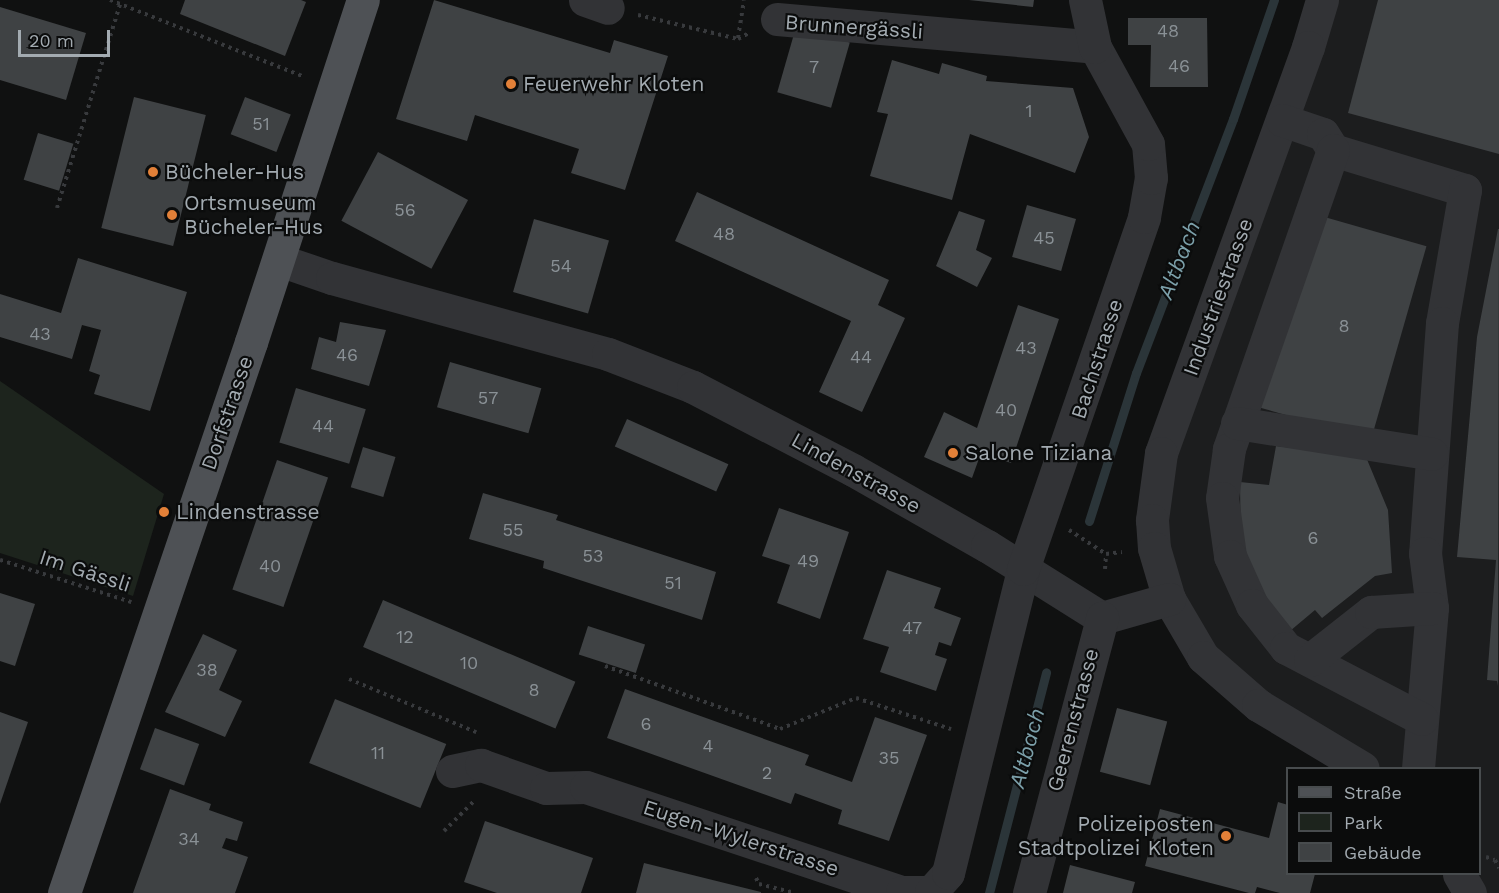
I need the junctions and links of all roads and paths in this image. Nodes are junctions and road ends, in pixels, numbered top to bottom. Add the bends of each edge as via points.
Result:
1 (110, 0) edge
2 (363, 0) edge
3 (744, 0) edge
4 (1085, 0) edge
5 (1322, 0) edge
6 (120, 4) junction
7 (596, 4) edge
8 (777, 19) joint
9 (738, 39) junction
10 (1095, 46) junction
11 (310, 80) dead end
12 (1282, 120) junction
13 (1333, 150) junction
14 (57, 208) dead end
15 (279, 260) junction
16 (1237, 423) junction
17 (1432, 454) junction
18 (1098, 546) dead end
19 (1128, 551) dead end
20 (1106, 554) junction
21 (0, 560) edge
22 (1023, 569) junction
23 (1105, 569) dead end
24 (1169, 599) junction
25 (1432, 608) junction
26 (160, 612) junction
27 (1101, 618) junction
28 (1310, 660) junction
29 (605, 666) dead end
30 (350, 679) dead end
31 (1422, 719) junction
32 (961, 732) dead end
33 (487, 737) dead end
34 (1361, 767) edge
35 (1418, 767) edge
36 (452, 771) dead end
37 (746, 875) dead end
38 (1460, 875) edge
39 (931, 892) edge
40 (64, 893) edge
41 (794, 893) edge
42 (1029, 893) edge
43 (1470, 893) edge

1 - 6 path
2 - 15 main road, Dorfstrasse
3 - 9 path
4 - 10 street, Bachstrasse
5 - 12 street, Industriestrasse
6 - 11 path
6 - 14 path
7 - 9 path
8 - 9 path, Brunnergässli
8 - 10 street, Brunnergässli
10 - 22 street, Bachstrasse via 1148,144 1151,177 1144,217
12 - 13 street via 1323,134
12 - 24 street, Industriestrasse via 1161,453 1153,498 1153,538
13 - 16 street
13 - 17 street via 1465,190 1442,323
15 - 22 street, Lindenstrasse via 608,354 693,387 863,476
15 - 26 main road, Dorfstrasse
16 - 17 street
16 - 28 street via 1222,498 1230,556 1252,605 1286,648
17 - 25 street via 1425,553
18 - 20 path
19 - 20 path
20 - 23 path
21 - 26 path, Im Gässli
22 - 27 street, Lindenstrasse
22 - 39 street, Bachstrasse via 948,873
24 - 27 street
24 - 34 street via 1203,657 1236,689
25 - 28 street via 1371,612
25 - 31 street
26 - 40 main road, Dorfstrasse
27 - 42 street, Geerenstrasse
28 - 31 street
29 - 32 path via 780,729 856,698
30 - 33 path
31 - 35 street
36 - 39 street, Eugen-Wylerstrasse via 481,765 546,788 586,787 903,892
37 - 41 path via 758,878 759,884
38 - 43 street

